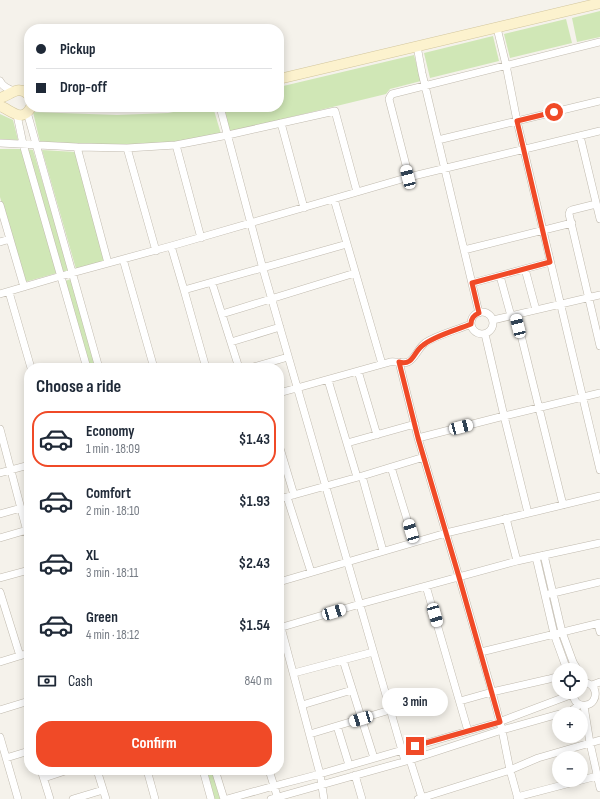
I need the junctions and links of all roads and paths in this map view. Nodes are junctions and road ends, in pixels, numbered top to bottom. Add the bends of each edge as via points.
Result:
1 (600, 3) edge
2 (497, 28) junction
3 (600, 42) edge
4 (417, 46) junction
5 (506, 65) junction
6 (284, 78) edge
7 (0, 81) edge
8 (424, 85) junction
9 (24, 91) edge
10 (8, 94) edge
11 (600, 101) edge
12 (9, 111) edge
13 (25, 112) edge
14 (31, 112) edge
15 (221, 112) edge
16 (517, 121) junction
17 (281, 123) junction
18 (600, 132) edge
19 (228, 135) junction
20 (580, 136) junction
21 (438, 140) junction
22 (0, 143) edge
23 (23, 144) junction
24 (36, 144) junction
25 (176, 145) junction
26 (77, 147) junction
27 (127, 148) junction
28 (524, 150) junction
29 (445, 168) junction
30 (408, 177) junction
31 (357, 192) junction
32 (597, 193) edge
33 (334, 199) junction
34 (596, 204) junction
35 (0, 205) edge
36 (304, 208) junction
37 (600, 219) edge
38 (250, 223) junction
39 (572, 223) junction
40 (543, 230) junction
41 (201, 238) junction
42 (10, 239) junction
43 (0, 242) edge
44 (347, 244) junction
45 (171, 246) junction
46 (464, 250) junction
47 (156, 251) junction
48 (123, 259) junction
49 (550, 262) junction
50 (108, 263) junction
51 (263, 269) junction
52 (524, 269) junction
53 (72, 273) junction
54 (355, 273) junction
55 (60, 276) junction
56 (500, 276) junction
57 (212, 283) junction
58 (472, 283) junction
59 (24, 287) junction
60 (184, 290) junction
61 (9, 292) junction
62 (0, 294) edge
63 (600, 295) edge
64 (589, 298) junction
65 (272, 299) junction
66 (560, 304) junction
67 (536, 310) junction
68 (479, 313) junction
69 (222, 314) junction
70 (513, 316) junction
71 (493, 320) junction
72 (471, 324) junction
73 (280, 327) junction
74 (485, 334) junction
75 (599, 334) edge
76 (231, 342) junction
77 (600, 346) edge
78 (288, 357) junction
79 (399, 362) junction
80 (30, 363) edge
81 (86, 363) edge
82 (98, 363) edge
83 (153, 363) edge
84 (205, 363) edge
85 (237, 363) edge
86 (267, 363) edge
87 (382, 364) junction
88 (358, 371) junction
89 (328, 380) junction
90 (297, 388) junction
91 (284, 392) edge
92 (600, 393) edge
93 (583, 397) junction
94 (538, 408) junction
95 (504, 416) junction
96 (415, 424) junction
97 (1, 434) edge
98 (377, 435) junction
99 (418, 438) junction
100 (347, 443) junction
101 (424, 457) junction
102 (24, 466) edge
103 (391, 467) junction
104 (284, 468) edge
105 (11, 470) junction
106 (600, 470) edge
107 (0, 473) edge
108 (359, 476) junction
109 (326, 486) junction
110 (290, 496) junction
111 (600, 496) edge
112 (284, 498) edge
113 (563, 505) junction
114 (21, 508) junction
115 (528, 513) junction
116 (0, 514) edge
117 (506, 518) junction
118 (24, 519) edge
119 (24, 531) edge
120 (446, 533) junction
121 (0, 538) edge
122 (414, 542) junction
123 (600, 543) edge
124 (383, 551) junction
125 (544, 555) junction
126 (536, 557) junction
127 (347, 561) junction
128 (517, 561) junction
129 (24, 571) edge
130 (311, 572) junction
131 (459, 577) junction
132 (0, 578) edge
133 (284, 580) edge
134 (600, 582) edge
135 (426, 586) junction
136 (0, 592) edge
137 (553, 593) junction
138 (545, 595) junction
139 (360, 604) junction
140 (599, 623) edge
141 (284, 624) edge
142 (562, 632) junction
143 (600, 632) edge
144 (554, 634) junction
145 (284, 639) edge
146 (373, 652) junction
147 (481, 652) junction
148 (24, 655) edge
149 (20, 656) junction
150 (343, 660) junction
151 (0, 662) edge
152 (565, 663) edge
153 (574, 663) edge
154 (294, 673) junction
155 (552, 678) edge
156 (600, 682) edge
157 (588, 683) edge
158 (588, 684) edge
159 (352, 690) junction
160 (492, 692) junction
161 (558, 699) edge
162 (574, 699) edge
163 (460, 701) junction
164 (24, 703) edge
165 (302, 705) junction
166 (582, 705) junction
167 (578, 707) edge
168 (0, 710) edge
169 (390, 710) junction
170 (552, 716) edge
171 (361, 719) junction
172 (500, 722) junction
173 (337, 726) junction
174 (502, 730) junction
175 (468, 731) junction
176 (310, 734) junction
177 (0, 737) edge
178 (600, 740) edge
179 (590, 743) junction
180 (402, 750) junction
181 (24, 753) edge
182 (6, 758) junction
183 (374, 758) junction
184 (407, 761) junction
185 (349, 765) junction
186 (510, 770) junction
187 (320, 774) junction
188 (43, 775) edge
189 (53, 775) edge
190 (98, 775) edge
191 (148, 775) edge
192 (204, 775) edge
193 (217, 775) edge
194 (271, 775) edge
195 (355, 775) junction
196 (597, 776) junction
197 (44, 778) junction
198 (322, 785) junction
199 (274, 786) junction
200 (600, 788) edge
201 (103, 790) junction
202 (438, 796) edge
203 (275, 798) edge
204 (420, 798) edge
205 (518, 798) edge
206 (18, 799) edge
207 (50, 799) edge
208 (73, 799) edge
209 (106, 799) edge
210 (155, 799) edge
211 (211, 799) edge
212 (224, 799) edge
213 (227, 799) edge
214 (324, 799) edge
215 (362, 799) edge

1 - 2 main road
2 - 4 main road
2 - 5 street
3 - 5 street
4 - 6 main road
4 - 8 street
5 - 8 street
5 - 16 street
7 - 10 street via 7,88
8 - 21 street
8 - 30 street via 394,93 390,97
9 - 10 main road
10 - 12 main road via 6,105
11 - 16 street
12 - 13 main road via 22,115
12 - 23 street
14 - 24 street
15 - 19 street
16 - 21 street
16 - 28 street
17 - 19 street
17 - 31 street via 335,111
17 - 36 street
18 - 20 street
19 - 25 street
19 - 38 street
20 - 28 street
20 - 32 street
21 - 29 street
22 - 23 street
23 - 24 street
23 - 55 street
24 - 26 street
24 - 53 street
25 - 27 street
25 - 41 street
26 - 27 street
26 - 50 street
27 - 47 street
28 - 29 street
28 - 40 street
29 - 30 street
29 - 46 street
30 - 31 street
31 - 33 street
32 - 34 street
33 - 36 street
33 - 44 street
34 - 37 street
34 - 39 street via 570,211
35 - 42 street
36 - 38 street
38 - 41 street
38 - 51 street
39 - 40 street
39 - 64 street
40 - 46 street
40 - 49 street
41 - 45 street
42 - 43 street
42 - 59 street
44 - 51 street
44 - 54 street
45 - 47 street
45 - 60 street
46 - 58 street
47 - 48 street
48 - 50 street
48 - 83 street
49 - 52 street
49 - 66 street
50 - 53 street
51 - 57 street
51 - 65 street
52 - 56 street
52 - 67 street
53 - 55 street
53 - 82 street
54 - 65 street
54 - 87 street
55 - 59 street
55 - 81 street
56 - 58 street
56 - 70 street
57 - 60 street
57 - 69 street
58 - 68 street
59 - 61 street
60 - 84 street
61 - 62 street
61 - 80 street
63 - 64 street
64 - 66 street
64 - 75 street
65 - 69 street
65 - 73 street
66 - 67 street
66 - 93 street
67 - 70 street
68 - 71 street via 489,315
68 - 72 street via 473,317
69 - 76 street
70 - 71 street
70 - 94 street
71 - 74 street via 492,327
72 - 74 street via 475,332
72 - 79 street via 434,338 420,348 410,361
73 - 76 street
73 - 78 street
74 - 95 street
75 - 77 street
76 - 85 street
78 - 86 street
78 - 90 street
79 - 87 street
79 - 96 street
87 - 88 street
88 - 89 street
88 - 98 street
89 - 90 street
89 - 100 street
90 - 91 street
90 - 109 street
92 - 93 street
93 - 94 street
93 - 106 street
94 - 95 street
94 - 113 street
95 - 99 street
95 - 115 street
96 - 98 street
96 - 99 street
97 - 105 street
98 - 100 street
99 - 101 street
100 - 108 street
101 - 103 street
101 - 120 street
102 - 105 street
103 - 108 street
103 - 122 street
104 - 110 street
105 - 107 street
105 - 114 street
108 - 109 street
108 - 124 street
109 - 110 street
109 - 127 street
110 - 112 street
110 - 130 street
111 - 113 street
113 - 115 street
114 - 116 street
114 - 118 street
115 - 117 street
117 - 120 street
117 - 128 street
119 - 121 street
120 - 122 street
120 - 131 street
122 - 124 street
123 - 125 street
124 - 127 street
125 - 126 street
125 - 137 street
126 - 128 street
126 - 138 street
127 - 130 street
127 - 139 street
128 - 131 street
129 - 132 street
130 - 133 street
131 - 135 street
131 - 147 street
134 - 137 street
135 - 139 street
135 - 163 street
136 - 149 street
137 - 138 street
137 - 142 street
138 - 144 street
139 - 141 street
139 - 146 street
140 - 142 street
140 - 143 street
142 - 144 street
142 - 153 street
144 - 147 street
144 - 152 street
145 - 154 street
146 - 150 street
146 - 169 street
147 - 160 street
148 - 149 street
149 - 151 street
150 - 154 street
150 - 159 street
154 - 165 street
155 - 160 street
156 - 157 street
158 - 166 street via 595,689 596,695 590,704
159 - 165 street
159 - 171 street
160 - 163 street
160 - 172 street
161 - 172 street
162 - 166 street
163 - 175 street
164 - 168 street
165 - 176 street
166 - 167 street
166 - 179 street
169 - 171 street
169 - 180 street
170 - 174 street
171 - 173 street
171 - 183 street
172 - 174 street
172 - 175 street
173 - 176 street
173 - 185 street
174 - 184 street
174 - 186 street
175 - 180 street
176 - 187 street
177 - 182 street
178 - 179 street
179 - 186 street via 538,758
179 - 196 street
180 - 183 street
180 - 184 street
181 - 182 street
182 - 206 street
183 - 185 street
184 - 195 street
184 - 204 street
185 - 187 street
186 - 202 street
186 - 205 street
187 - 198 street
187 - 199 street
188 - 197 street
189 - 197 street
190 - 201 street
191 - 210 street
192 - 211 street
193 - 212 street
194 - 199 street
195 - 198 street
195 - 215 street
196 - 200 street
196 - 205 street
197 - 207 street
198 - 203 street
198 - 214 street
199 - 203 street
199 - 213 street
201 - 208 street
201 - 209 street
202 - 204 street

